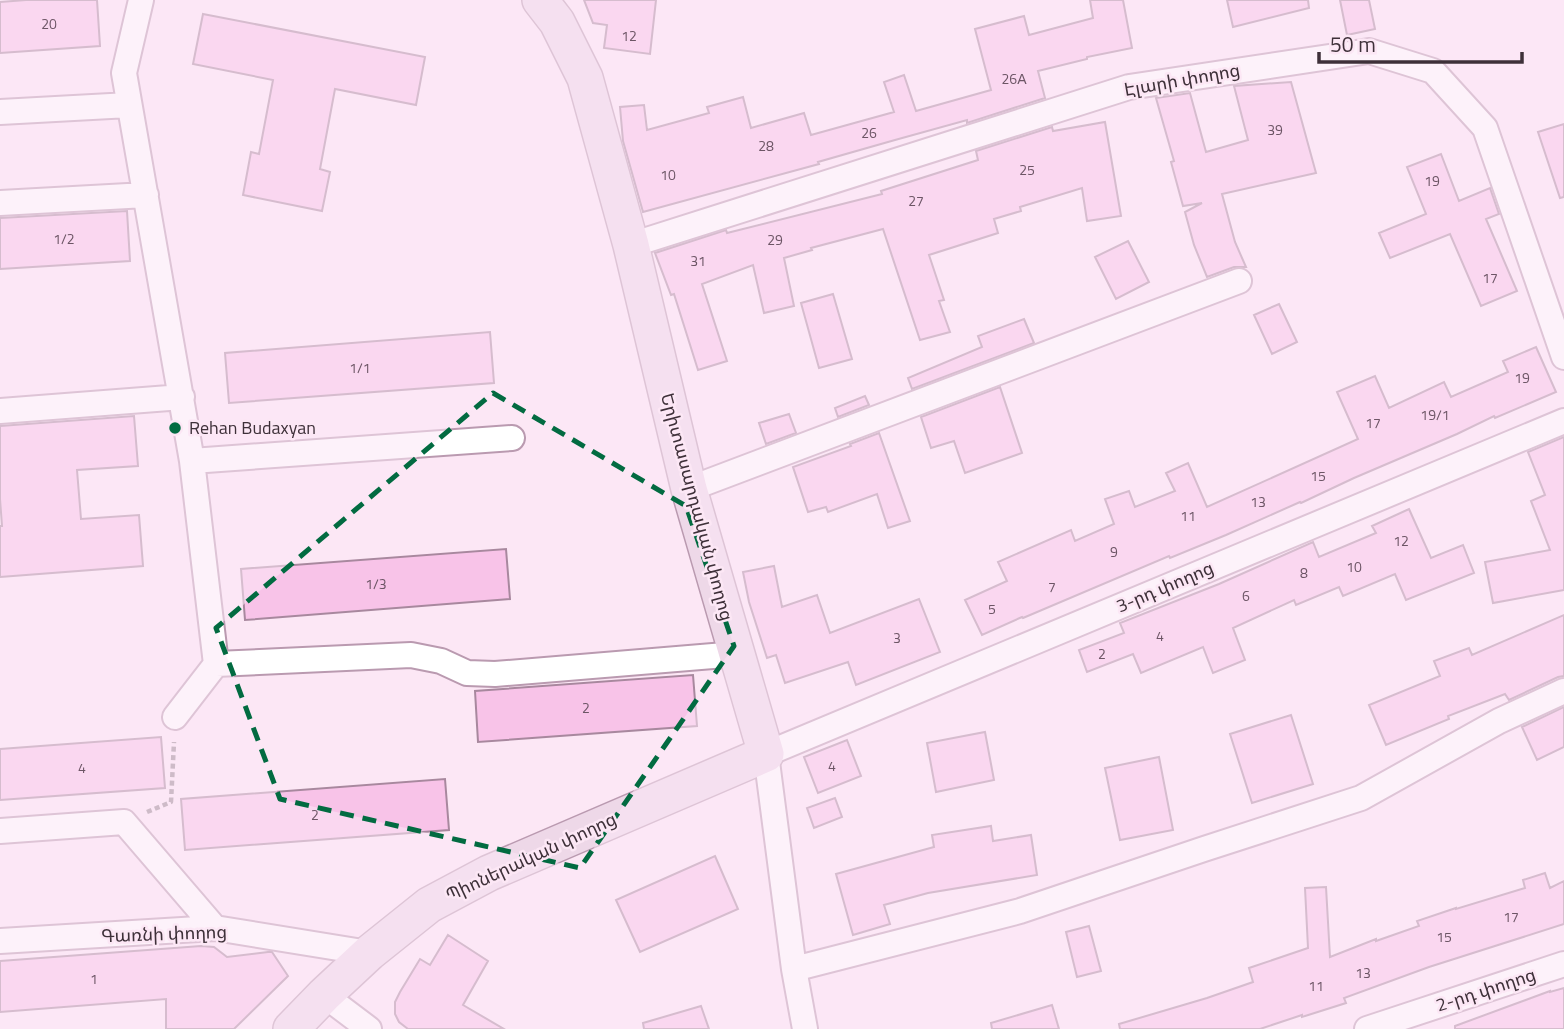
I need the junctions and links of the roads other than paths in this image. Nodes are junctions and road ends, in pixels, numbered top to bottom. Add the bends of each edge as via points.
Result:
1 (141, 0) edge
2 (540, 0) edge
3 (129, 105) junction
4 (0, 112) edge
5 (146, 195) junction
6 (0, 203) edge
7 (631, 245) junction
8 (1239, 281) dead end
9 (1564, 357) edge
10 (182, 397) junction
11 (0, 411) edge
12 (1564, 421) edge
13 (512, 438) dead end
14 (192, 461) junction
15 (689, 489) junction
16 (737, 654) junction
17 (216, 664) junction
18 (1564, 691) edge
19 (175, 717) road end
20 (766, 754) junction
21 (0, 831) edge
22 (215, 928) junction
23 (0, 941) edge
24 (369, 953) junction
25 (1564, 964) edge
26 (794, 969) junction
27 (324, 995) junction
28 (291, 1029) edge
29 (369, 1029) edge
30 (805, 1029) edge
31 (1367, 1029) edge

1 - 3 street via 124,73
2 - 7 street, Երիտասարդական փողոց via 557,22 585,78
3 - 4 street
3 - 5 street
5 - 6 street
5 - 10 street
7 - 9 street, Էլարի փողոց via 1129,87 1369,51 1433,71 1485,128
7 - 15 street, Երիտասարդական փողոց
8 - 15 street
10 - 11 street
10 - 14 street
12 - 20 street, 3-րդ փողոց
13 - 14 street
14 - 17 street
15 - 16 street, Երիտասարդական փողոց
16 - 17 street via 495,674 467,673 411,655
16 - 20 street, Երիտասարդական փողոց
17 - 19 street
18 - 26 street via 1499,721 1362,798 1020,911
20 - 24 street, Պիոներական փողոց via 489,873 429,905
20 - 26 street, Երիտասարդական փողոց
21 - 22 street via 124,822
22 - 23 street, Գառնի փողոց
22 - 24 street, Գառնի փողոց
24 - 27 street, Պիոներական փողոց
25 - 31 street, 2-րդ փողոց
26 - 30 street, Երիտասարդական փողոց
27 - 28 street, Պիոներական փողոց
27 - 29 street

